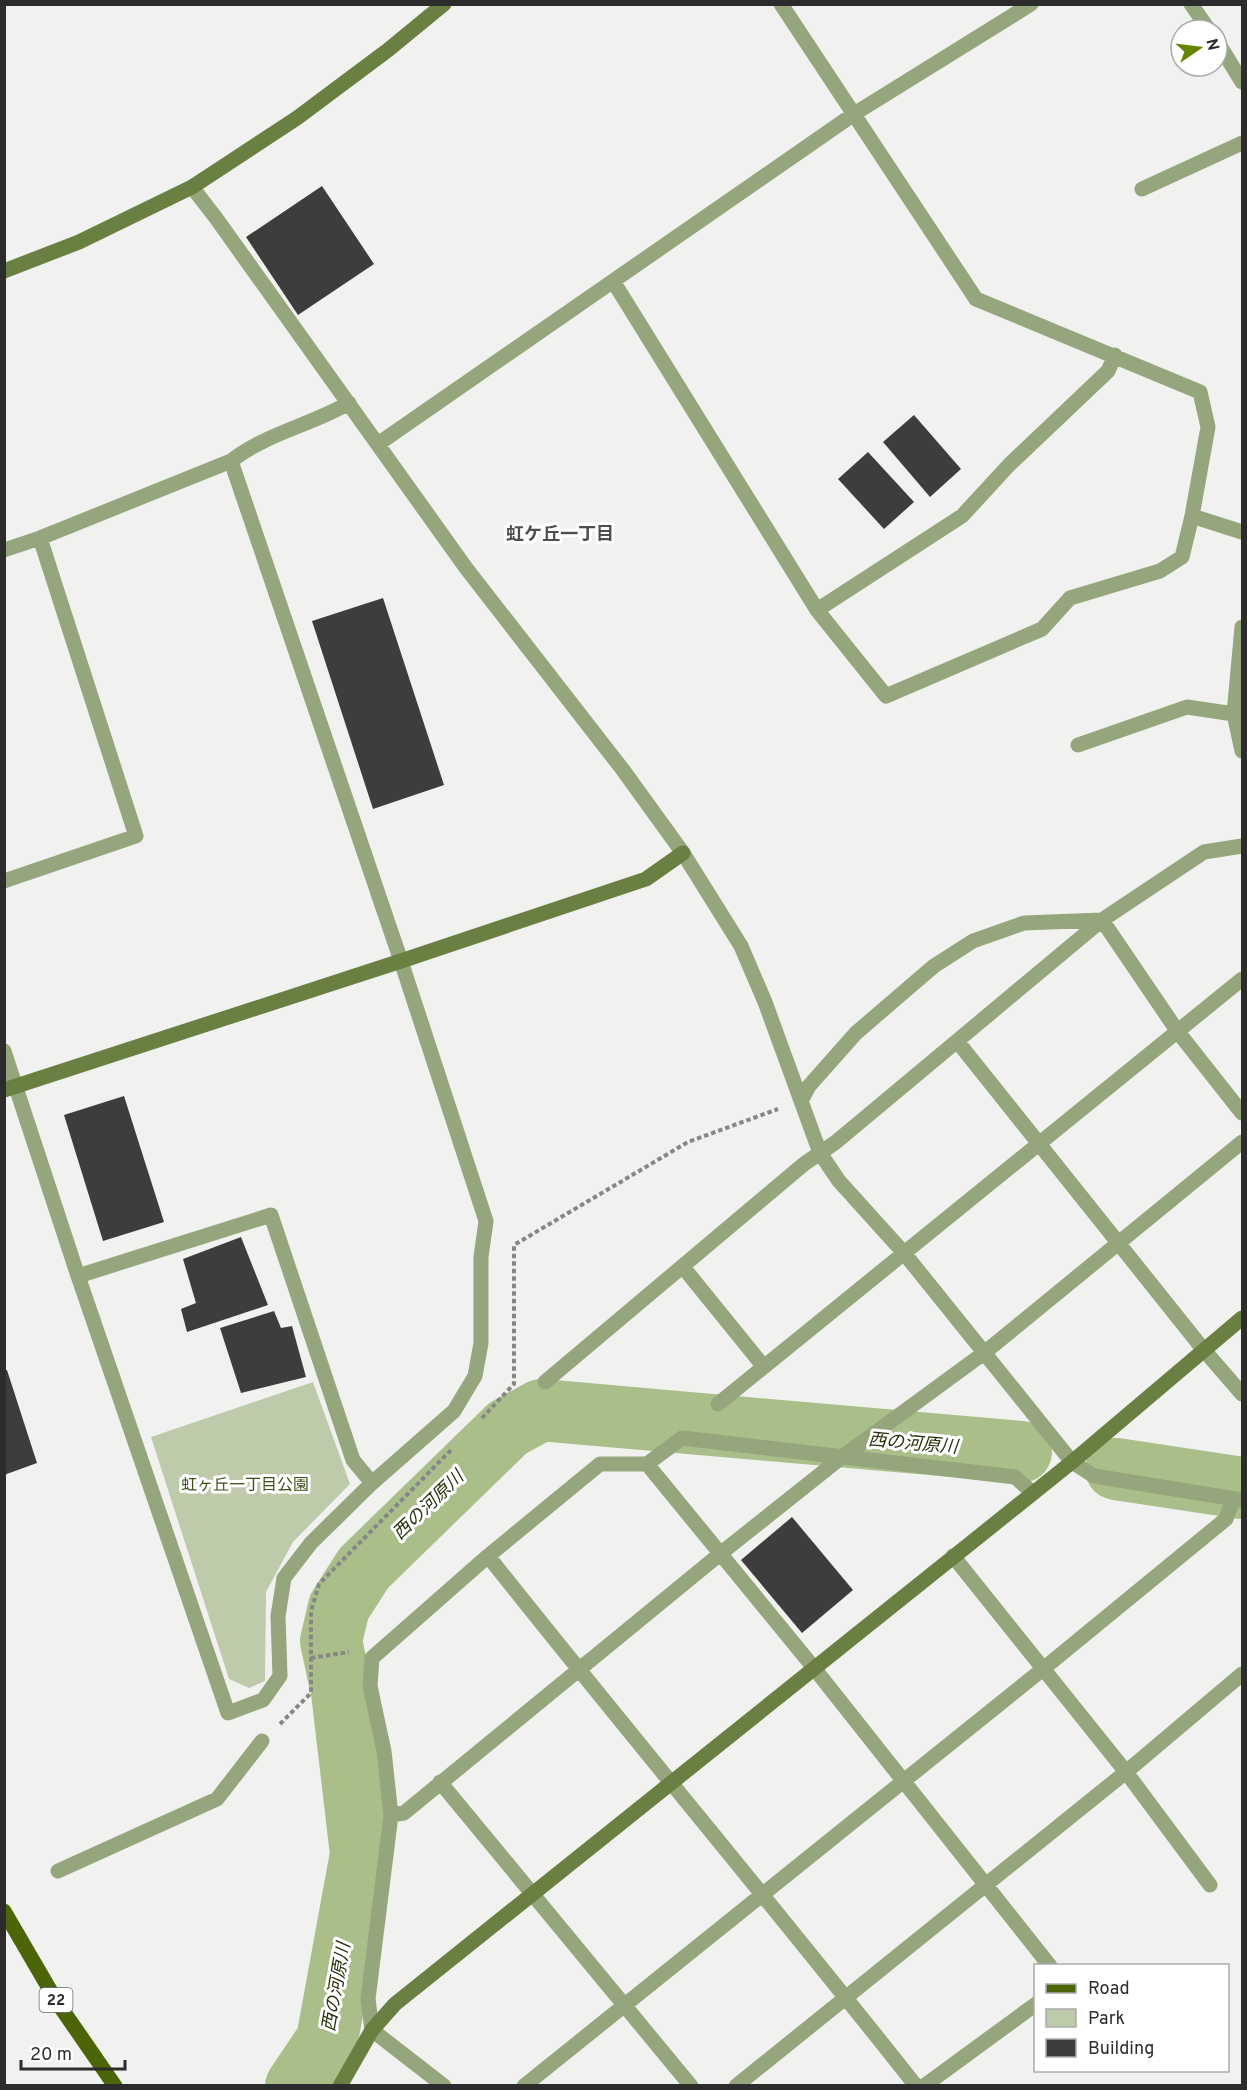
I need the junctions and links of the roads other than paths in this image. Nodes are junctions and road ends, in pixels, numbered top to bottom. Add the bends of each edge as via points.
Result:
1 (444, 4) edge
2 (781, 4) edge
3 (1030, 4) edge
4 (1191, 4) edge
5 (1201, 18) edge
6 (1229, 61) edge
7 (1242, 82) edge
8 (854, 114) junction
9 (1242, 143) edge
10 (192, 187) junction
11 (1142, 189) dead end
12 (4, 271) edge
13 (613, 281) junction
14 (1115, 355) junction
15 (349, 403) junction
16 (378, 444) junction
17 (231, 461) junction
18 (1192, 516) junction
19 (1242, 532) edge
20 (40, 538) junction
21 (4, 550) edge
22 (817, 610) junction
23 (1242, 627) edge
24 (1234, 714) junction
25 (1078, 745) dead end
26 (1242, 751) edge
27 (1242, 846) edge
28 (683, 853) junction
29 (4, 881) edge
30 (1102, 920) junction
31 (401, 961) junction
32 (1242, 979) edge
33 (1178, 1032) junction
34 (957, 1041) junction
35 (4, 1052) edge
36 (10, 1088) edge
37 (801, 1101) junction
38 (1242, 1113) edge
39 (1242, 1142) edge
40 (1039, 1143) junction
41 (820, 1153) junction
42 (1118, 1242) junction
43 (904, 1253) junction
44 (683, 1267) junction
45 (78, 1276) junction
46 (1242, 1318) edge
47 (1203, 1349) junction
48 (984, 1353) junction
49 (764, 1367) junction
50 (545, 1383) dead end
51 (1242, 1394) edge
52 (718, 1404) dead end
53 (842, 1457) junction
54 (1072, 1462) junction
55 (647, 1464) junction
56 (372, 1483) junction
57 (1033, 1493) junction
58 (1238, 1499) edge
59 (720, 1554) junction
60 (488, 1556) junction
61 (953, 1556) junction
62 (813, 1668) junction
63 (1043, 1669) junction
64 (578, 1670) junction
65 (1242, 1674) edge
66 (262, 1741) road end
67 (1126, 1772) junction
68 (440, 1782) junction
69 (903, 1782) junction
70 (671, 1783) junction
71 (391, 1815) junction
72 (58, 1871) dead end
73 (986, 1883) junction
74 (1210, 1885) dead end
75 (531, 1894) junction
76 (762, 1895) junction
77 (4, 1911) edge
78 (1049, 1964) edge
79 (846, 1997) junction
80 (1034, 2005) edge
81 (624, 2006) junction
82 (372, 2030) junction
83 (115, 2085) edge
84 (339, 2085) edge
85 (444, 2085) edge
86 (524, 2085) edge
87 (691, 2085) edge
88 (736, 2085) edge
89 (916, 2085) edge
90 (924, 2085) edge

1 - 10 street via 297,118
2 - 8 street
3 - 8 street
4 - 5 street
6 - 7 street
8 - 13 street
8 - 14 street via 976,299
9 - 11 street
10 - 12 street via 79,242
10 - 15 street
13 - 16 street
13 - 22 street
14 - 18 street via 1200,392 1208,427
14 - 22 street via 1108,371 1009,465 962,516
15 - 16 street
15 - 17 street via 246,449
16 - 28 street via 466,568
17 - 20 street
17 - 31 street
18 - 19 street
18 - 22 street via 1182,557 1160,571 1070,598 1042,629 886,696
20 - 21 street
20 - 29 street via 136,837
23 - 24 street
24 - 25 street via 1187,707
24 - 26 street
27 - 30 street via 1204,852
28 - 31 street via 646,879
28 - 37 street via 741,946
30 - 33 street
30 - 34 street
30 - 37 street via 1024,923 973,940 934,966 856,1034 809,1086
31 - 36 street
31 - 56 street via 486,1221 481,1257 481,1342 475,1376 454,1411
32 - 33 street
33 - 38 street
33 - 40 street
34 - 40 street
34 - 41 street
35 - 36 street
36 - 45 street
37 - 41 street
39 - 42 street
40 - 42 street
40 - 43 street
41 - 43 street
41 - 44 street
42 - 47 street
42 - 48 street
43 - 48 street
43 - 49 street
44 - 49 street
44 - 50 street
45 - 56 street via 271,1215 353,1460
45 - 56 street via 228,1713 263,1700 280,1676 278,1616 284,1578 311,1543
46 - 47 street
47 - 51 street
47 - 54 street
48 - 53 street
48 - 54 street
49 - 52 street
53 - 55 street via 682,1438
53 - 57 street via 1015,1477
53 - 59 street
54 - 57 street
54 - 58 street via 1094,1476
55 - 59 street
55 - 60 street via 600,1464
57 - 61 street
58 - 63 street via 1226,1519
59 - 62 street
59 - 64 street
60 - 64 street
60 - 71 street via 372,1658 370,1686 384,1751
61 - 62 street
61 - 63 street
62 - 69 street
62 - 70 street
63 - 67 street
63 - 69 street
64 - 68 street
64 - 70 street
65 - 67 street
66 - 72 street via 217,1799
67 - 73 street
67 - 74 street
68 - 71 street via 404,1813
68 - 75 street
69 - 73 street
69 - 76 street
70 - 75 street
70 - 76 street
71 - 82 street via 368,1999
73 - 78 street
73 - 79 street
75 - 81 street
75 - 82 street via 395,2004
76 - 79 street
76 - 81 street
77 - 83 main road, 22 via 57,2002
79 - 88 street
79 - 89 street
80 - 90 street
81 - 86 street
81 - 87 street
82 - 84 street
82 - 85 street

